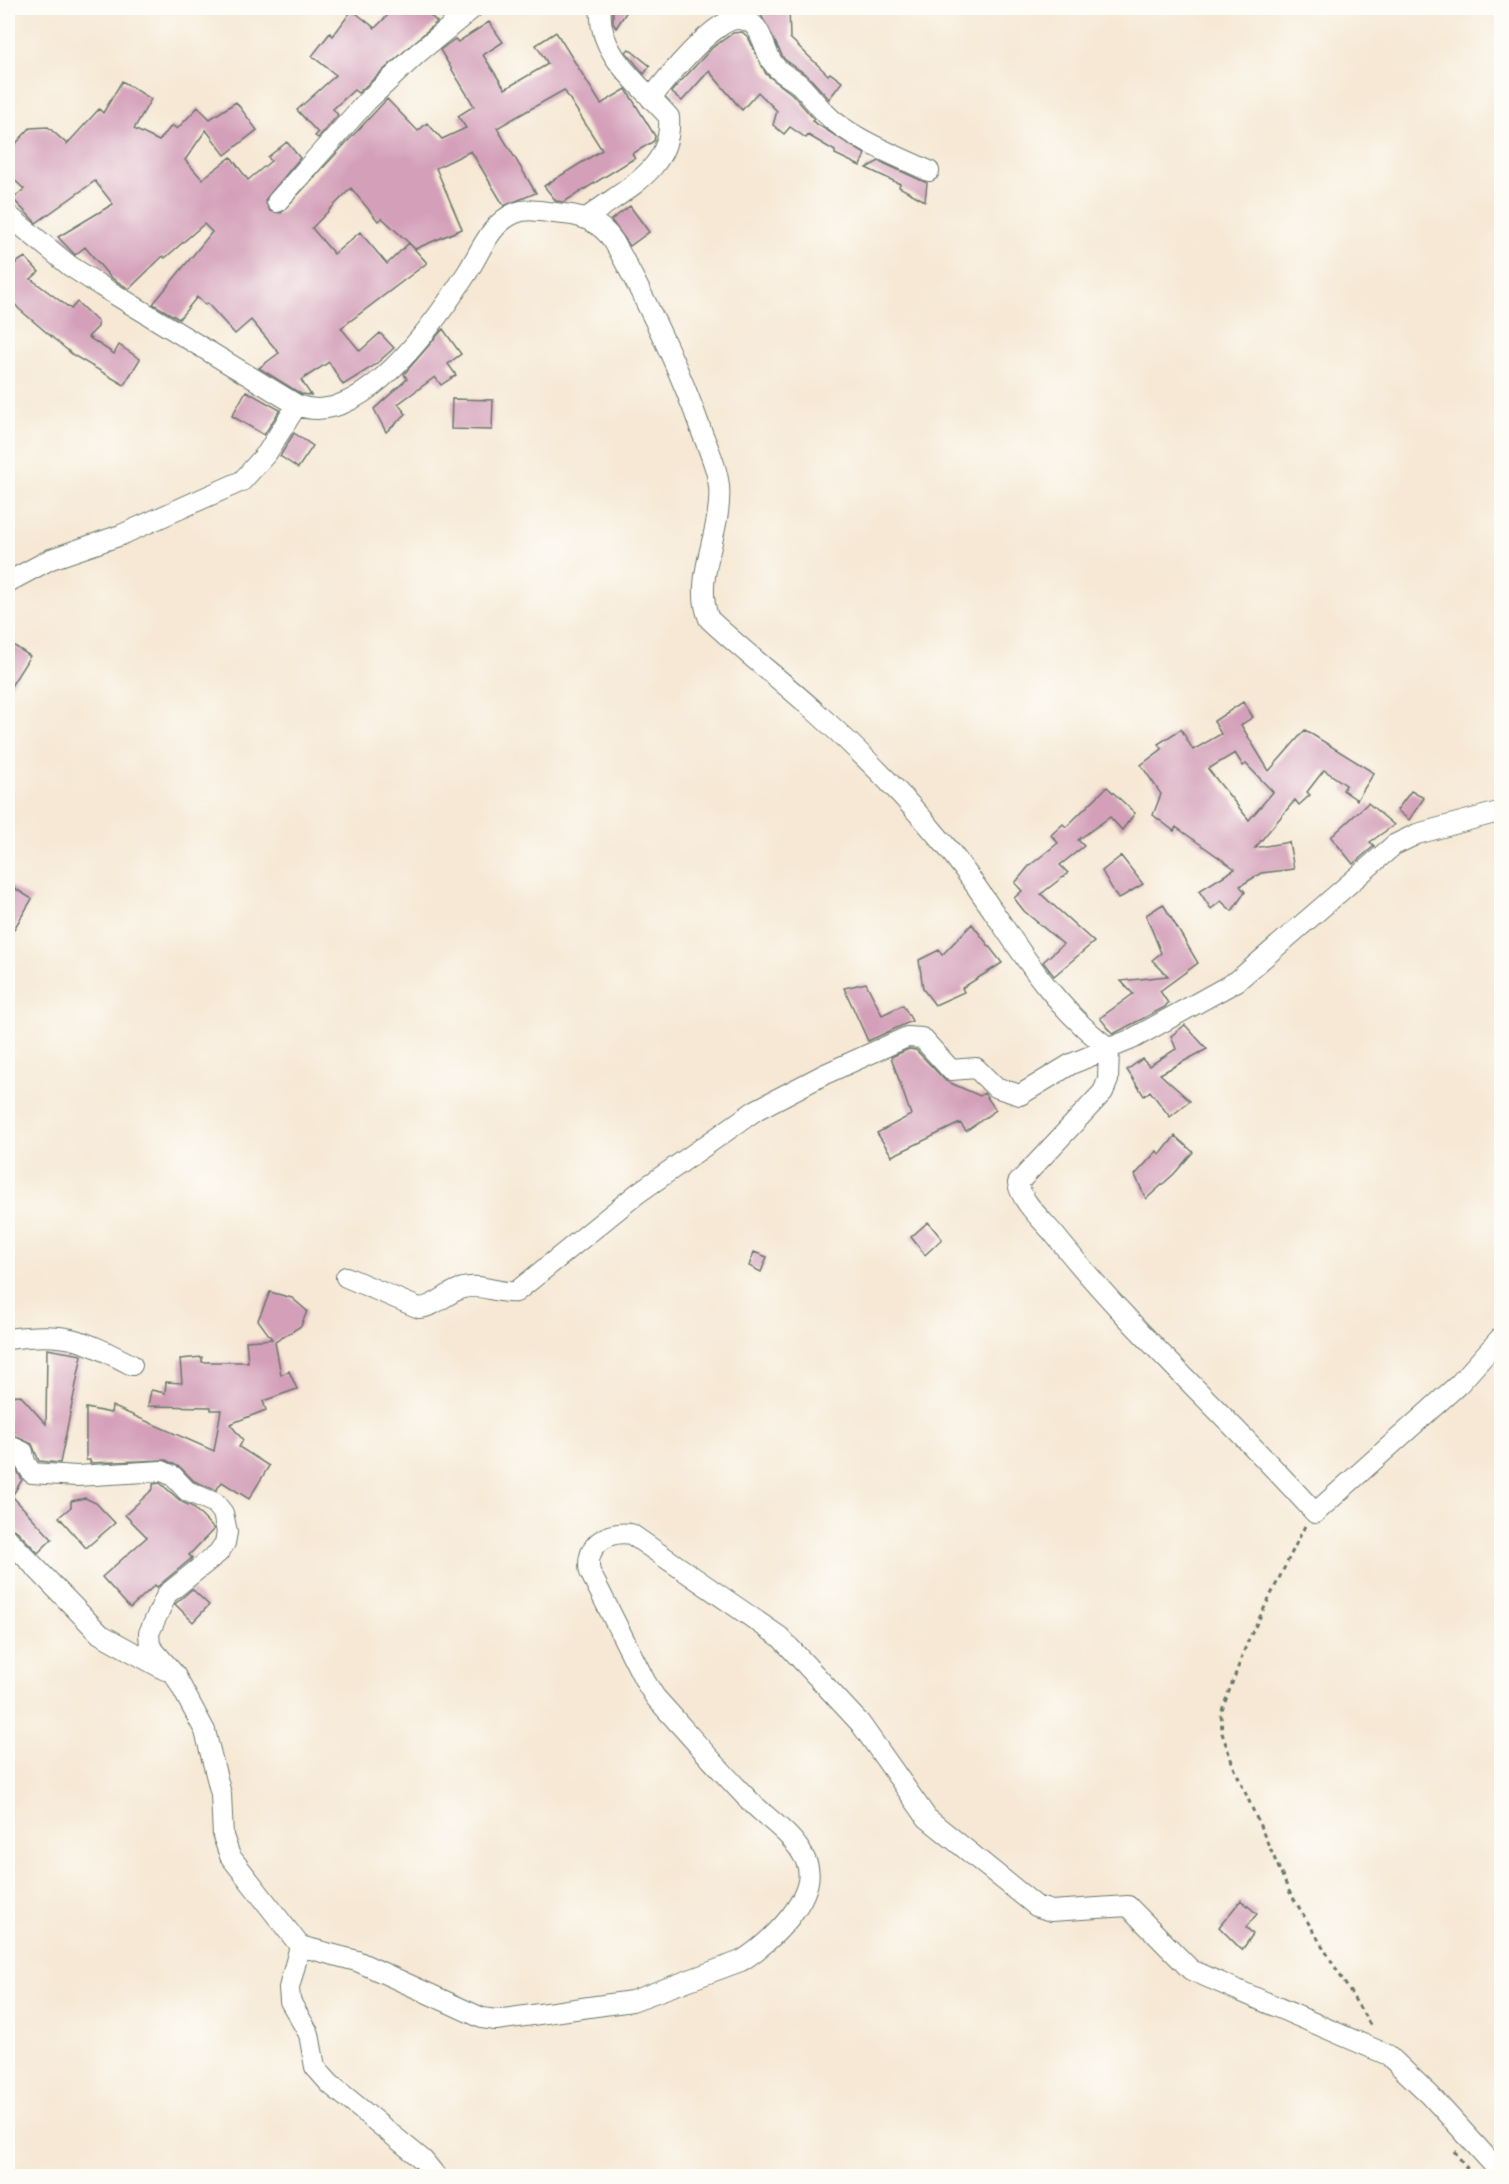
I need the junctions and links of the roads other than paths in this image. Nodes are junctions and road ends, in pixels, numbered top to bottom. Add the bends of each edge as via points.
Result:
1 (473, 8) edge
2 (601, 8) edge
3 (749, 14) edge
4 (651, 99) junction
5 (929, 171) dead end
6 (277, 202) dead end
7 (8, 215) edge
8 (587, 218) junction
9 (297, 405) junction
10 (8, 582) edge
11 (1502, 811) edge
12 (1109, 1048) junction
13 (346, 1277) dead end
14 (1502, 1336) edge
15 (8, 1340) edge
16 (132, 1365) dead end
17 (8, 1445) edge
18 (8, 1539) edge
19 (175, 1675) junction
20 (300, 1946) junction
21 (1502, 2174) edge
22 (436, 2176) edge

1 - 6 street via 367,102
2 - 4 street via 599,21 623,72
3 - 4 street via 720,27 684,58
3 - 5 street via 761,33 767,56 777,69 799,84 834,121
4 - 8 street via 669,117 667,144 660,161 649,174
7 - 9 street via 70,266
8 - 9 street via 530,210 504,220 486,240 445,307 380,380 332,408 306,409
8 - 12 street via 606,231 616,244 651,311 686,384 711,459 720,508 704,583 703,604 709,620 864,758 946,846 1028,964 1084,1027
9 - 10 street via 267,453 242,481 121,535 51,559
11 - 12 street via 1394,844 1246,975
12 - 13 street via 1071,1064 1020,1095 995,1087 976,1068 951,1070 922,1038 907,1037 756,1110 638,1193 516,1292 503,1294 465,1287 419,1308
12 - 14 street via 1108,1080 1103,1092 1021,1177 1017,1183 1019,1190 1092,1281 1315,1513 1459,1384
15 - 16 street via 46,1334 76,1338
17 - 19 street via 22,1452 32,1473 76,1476 162,1471 187,1491 215,1503 223,1513 225,1543 167,1594 149,1633 150,1646
18 - 19 street via 100,1634
19 - 20 street via 205,1731 221,1794 223,1836 230,1856
20 - 21 street via 357,1961 482,2018 496,2020 632,2001 741,1961 793,1913 807,1889 805,1859 774,1820 748,1799 655,1697 590,1572 588,1563 593,1548 606,1535 623,1532 642,1539 780,1637 860,1723 927,1818 1036,1906 1051,1911 1131,1908 1191,1970 1388,2055
20 - 22 street via 289,1988 290,2001 309,2034 315,2067 330,2084 423,2160

